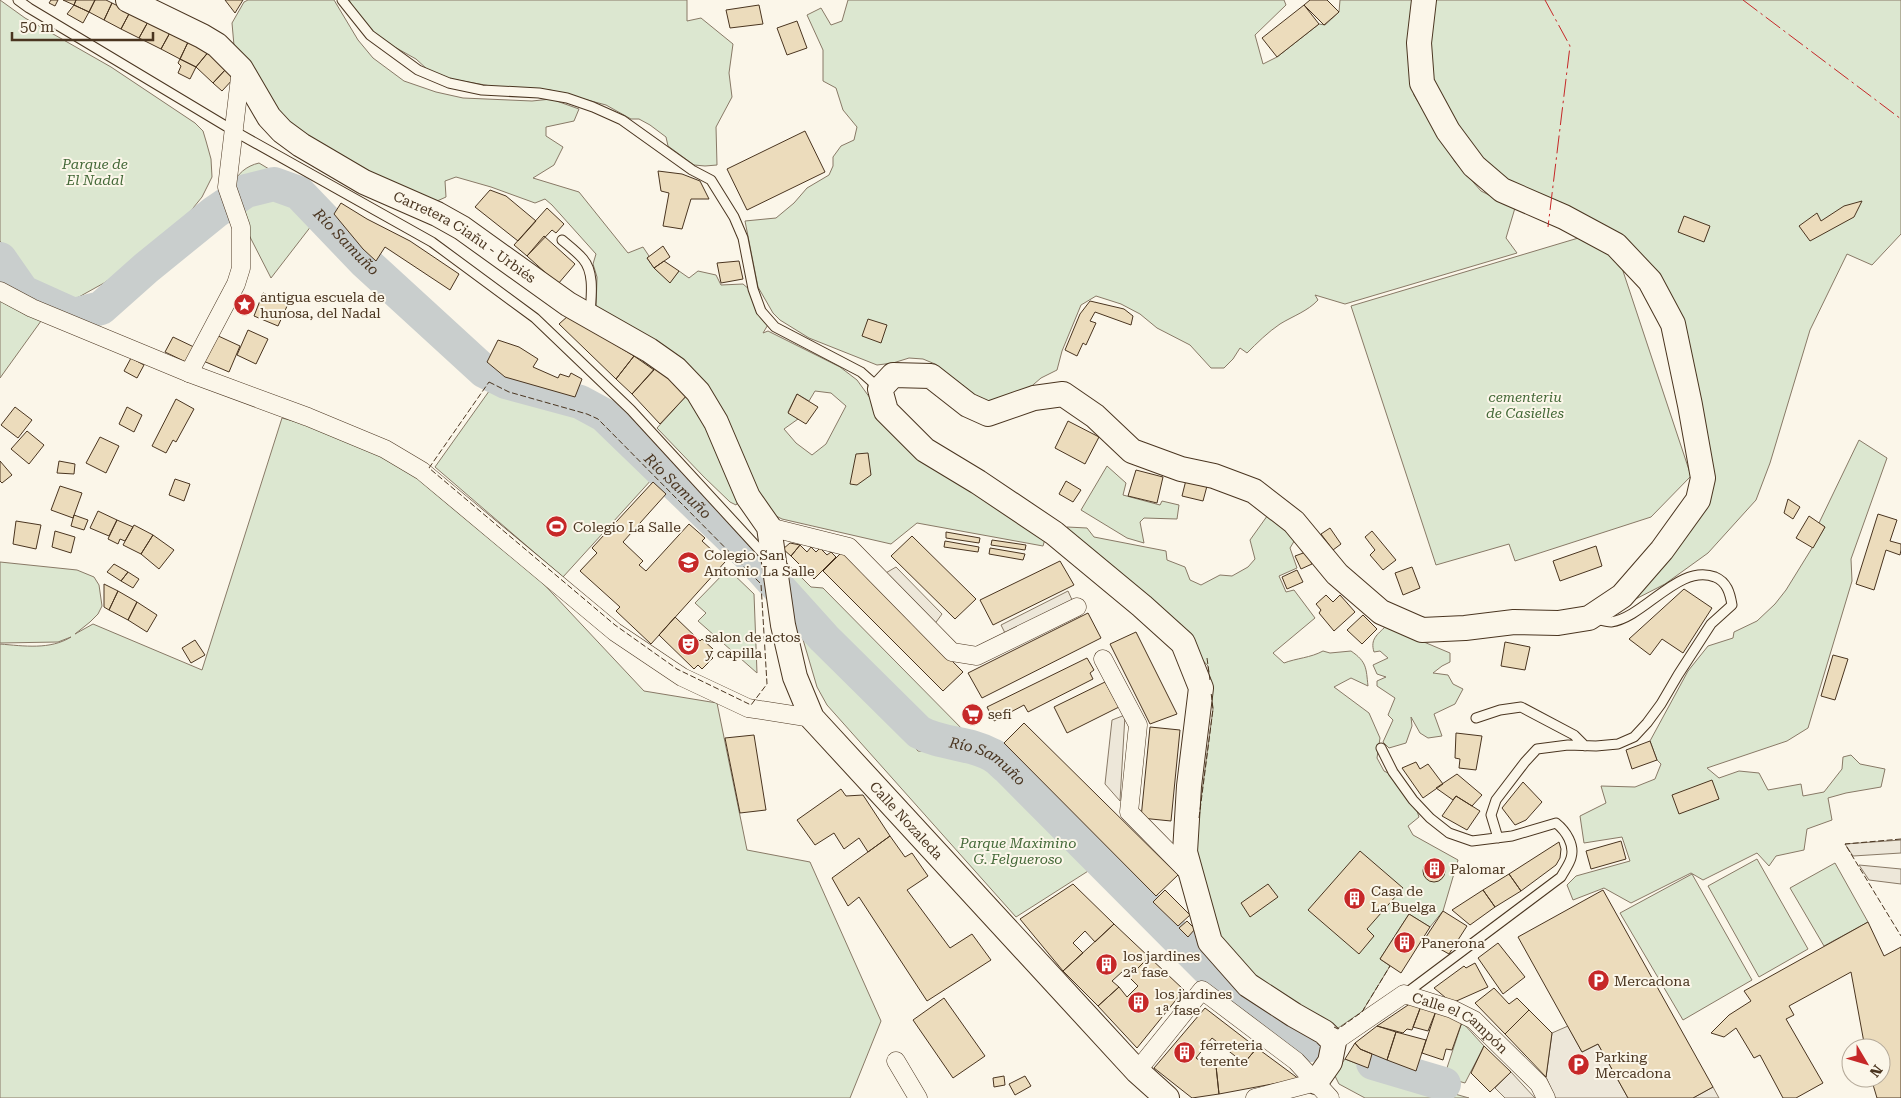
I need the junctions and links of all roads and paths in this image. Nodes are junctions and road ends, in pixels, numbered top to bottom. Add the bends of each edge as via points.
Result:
1 (18, 0) edge
2 (128, 0) edge
3 (342, 0) edge
4 (1424, 0) edge
5 (241, 69) junction
6 (234, 131) junction
7 (562, 240) dead end
8 (0, 291) edge
9 (590, 316) junction
10 (189, 373) junction
11 (880, 389) junction
12 (764, 521) junction
13 (774, 565) junction
14 (1077, 607) dead end
15 (1589, 618) junction
16 (1102, 659) dead end
17 (812, 718) junction
18 (1476, 718) dead end
19 (1585, 746) junction
20 (1381, 748) dead end
21 (1498, 838) junction
22 (1191, 875) junction
23 (1404, 994) junction
24 (1334, 1042) junction
25 (1137, 1071) junction
26 (1323, 1090) edge
27 (910, 1098) edge
28 (918, 1098) edge
29 (1167, 1098) edge
30 (1256, 1098) edge
31 (1546, 1098) edge

1 - 6 lane
2 - 5 street, Carretera Ciañu - Urbiés via 217,45
3 - 11 lane via 370,35 418,70 449,83 482,90 539,93 593,107 622,120 711,180 743,238 753,289 761,311 775,327 861,372
4 - 15 street via 1419,44 1422,83 1448,131 1474,166 1502,190 1564,217 1616,245 1650,281 1673,324 1703,478 1698,500 1662,550 1622,596
5 - 6 street
5 - 9 street, Carretera Ciañu - Urbiés via 269,117 282,131 364,182 462,228 568,304
6 - 10 street via 227,187 241,226 241,268 236,284
6 - 13 lane via 432,242 534,318 631,410
7 - 9 lane via 584,259 588,267 592,287
8 - 10 street via 32,308
9 - 12 street, Carretera Ciañu - Urbiés via 649,350 698,392 716,422 748,496
10 - 17 street via 385,449 422,471 615,632 682,677 748,708
11 - 15 street via 893,375 931,376 968,405 988,414 1034,398 1063,394 1095,416 1132,451 1254,491 1294,522 1337,574 1381,612 1422,630 1514,622 1558,623
11 - 22 street via 886,411 925,450 1054,533 1183,643 1201,688 1185,852
12 - 13 street, Calle Nozaleda
12 - 14 street via 849,547 952,652 977,656
13 - 17 street, Calle Nozaleda via 795,678
15 - 19 lane via 1610,622 1626,616 1690,576 1706,573 1720,579 1730,591 1732,605 1711,624 1661,704 1634,737 1618,744
16 - 22 street via 1138,725 1129,812
17 - 25 street, Calle Nozaleda
18 - 19 lane via 1521,707 1574,735
19 - 21 lane via 1537,749 1496,800 1491,814
20 - 21 lane via 1413,800 1449,833 1472,841
21 - 23 lane via 1556,823 1564,829 1571,844 1571,858 1561,876
22 - 24 street via 1210,942 1248,985 1324,1032
23 - 24 street, Calle el Campón
23 - 31 street, Calle el Campón via 1452,1009 1474,1020 1539,1084
24 - 26 street
25 - 26 street via 1202,990 1296,1061
25 - 29 street, Calle Nozaleda
26 - 30 street
27 - 28 street via 896,1061

